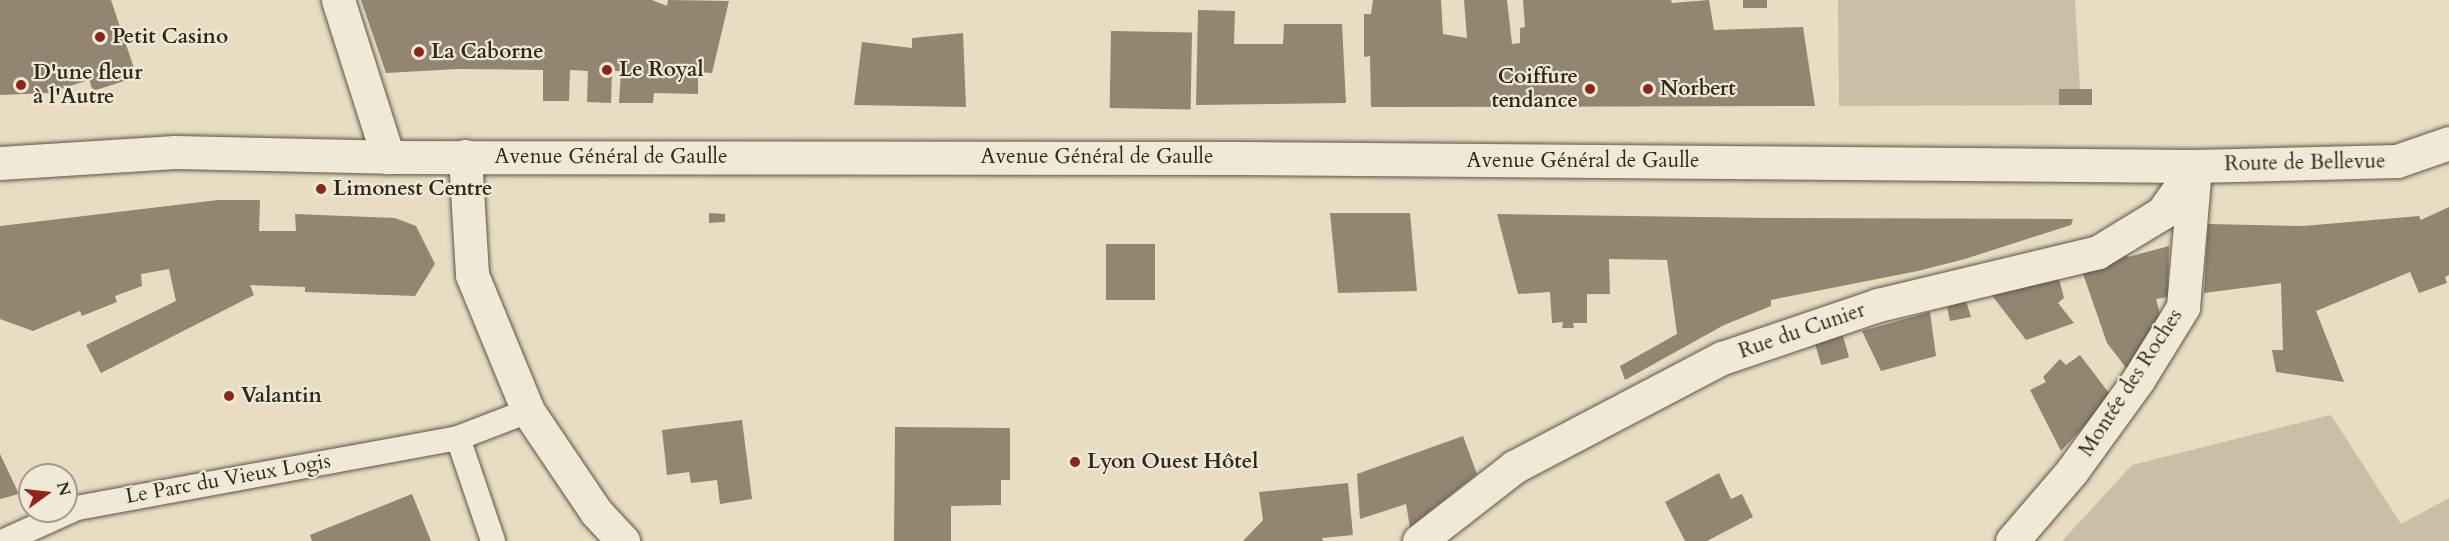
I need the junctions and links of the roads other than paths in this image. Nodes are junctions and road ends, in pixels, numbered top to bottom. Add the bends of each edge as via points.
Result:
1 (338, 0) edge
2 (2449, 143) edge
3 (465, 156) junction
4 (388, 157) junction
5 (0, 163) edge
6 (2195, 166) junction
7 (528, 411) junction
8 (458, 438) junction
9 (4, 541) edge
10 (493, 541) edge
11 (623, 541) edge
12 (1419, 541) edge
13 (2012, 541) edge

1 - 4 main road
2 - 6 main road, Route de Bellevue via 2397,161
3 - 4 main road, Avenue Général de Gaulle
3 - 6 main road, Avenue Général de Gaulle
3 - 7 main road via 472,275
4 - 5 main road, Avenue Général de Gaulle via 134,153
6 - 12 main road, Rue du Cunier via 2162,213 2098,252 1878,305 1722,358 1514,467
6 - 13 main road, Montée des Roches via 2183,307 2138,380 2072,471
7 - 8 lane, Le Parc du Vieux Logis
7 - 11 main road via 596,512
8 - 9 lane, Le Parc du Vieux Logis via 76,508
8 - 10 lane

